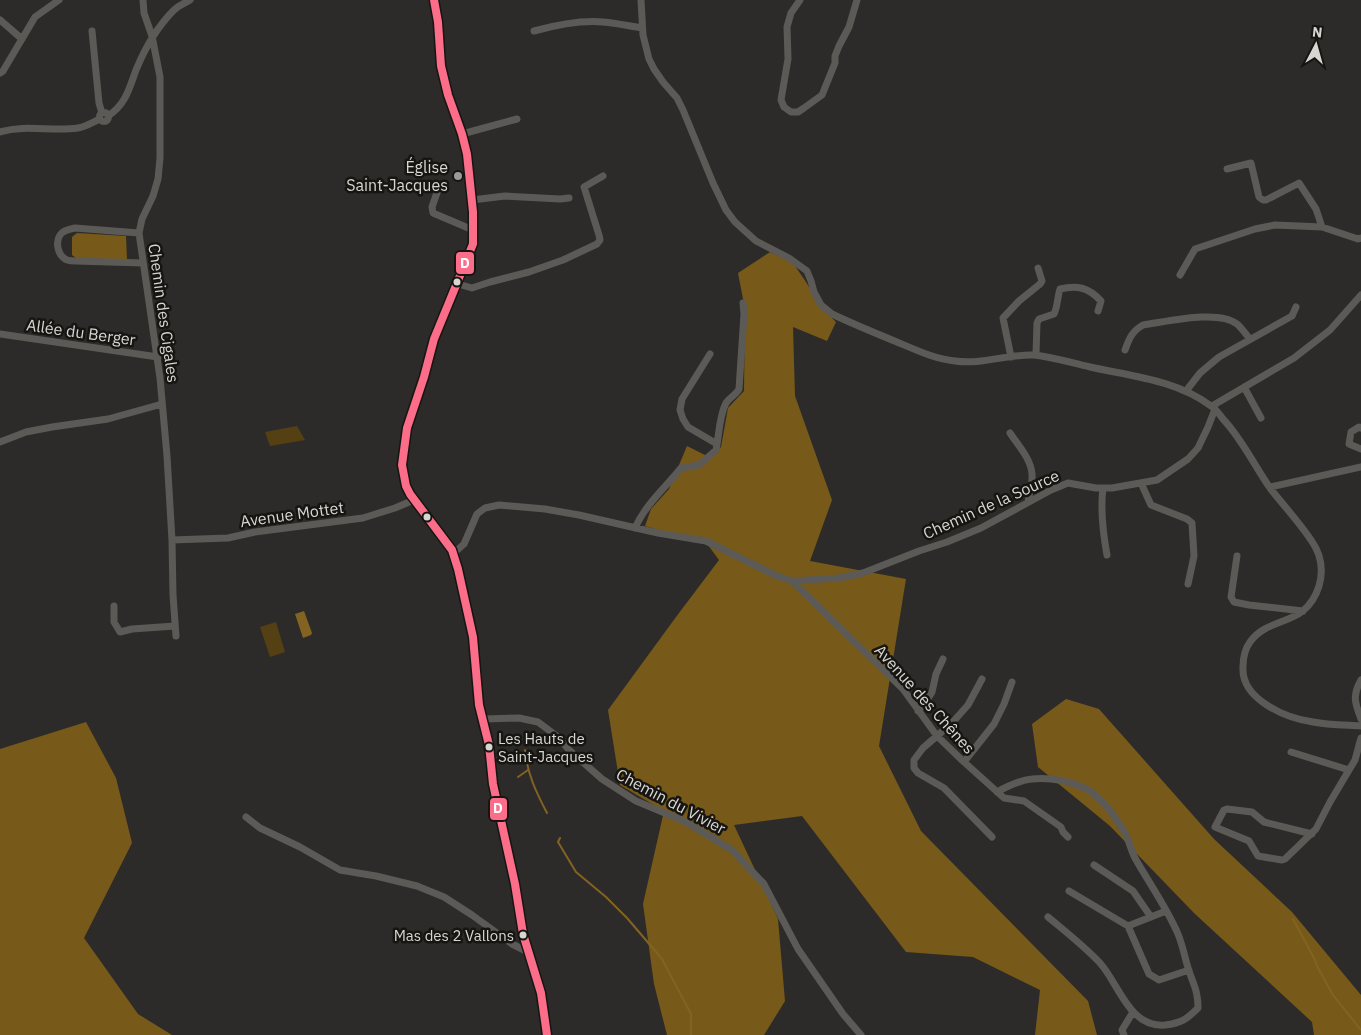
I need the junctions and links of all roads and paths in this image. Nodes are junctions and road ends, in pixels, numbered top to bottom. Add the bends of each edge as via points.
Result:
1 (59, 0) edge
2 (143, 0) edge
3 (190, 0) edge
4 (434, 0) edge
5 (641, 0) edge
6 (800, 0) edge
7 (857, 0) edge
8 (0, 20) edge
9 (642, 28) junction
10 (92, 31) dead end
11 (534, 31) dead end
12 (152, 36) junction
13 (22, 39) junction
14 (0, 73) edge
15 (103, 116) junction
16 (517, 119) dead end
17 (0, 132) edge
18 (462, 134) junction
19 (1227, 169) dead end
20 (604, 176) dead end
21 (439, 187) dead end
22 (569, 198) dead end
23 (472, 200) junction
24 (1322, 228) junction
25 (473, 230) junction
26 (139, 233) junction
27 (1361, 238) edge
28 (143, 264) junction
29 (1038, 268) dead end
30 (1180, 275) dead end
31 (458, 284) junction
32 (1361, 295) edge
33 (743, 303) dead end
34 (1296, 307) dead end
35 (1098, 312) dead end
36 (0, 334) edge
37 (1250, 339) junction
38 (1125, 350) dead end
39 (710, 354) dead end
40 (1036, 355) junction
41 (158, 357) junction
42 (1011, 357) junction
43 (1244, 387) junction
44 (1186, 391) junction
45 (162, 404) junction
46 (1214, 408) junction
47 (1261, 418) dead end
48 (1361, 428) edge
49 (1010, 433) dead end
50 (0, 442) edge
51 (717, 444) junction
52 (1361, 449) edge
53 (1361, 467) edge
54 (1141, 483) junction
55 (1270, 487) junction
56 (1103, 488) junction
57 (414, 500) junction
58 (1028, 502) junction
59 (635, 528) junction
60 (172, 540) junction
61 (454, 553) junction
62 (1107, 555) dead end
63 (1237, 556) dead end
64 (792, 581) junction
65 (1188, 584) dead end
66 (114, 606) dead end
67 (1303, 611) junction
68 (175, 626) junction
69 (176, 636) dead end
70 (943, 659) dead end
71 (982, 679) dead end
72 (1361, 680) edge
73 (1012, 682) dead end
74 (918, 711) junction
75 (482, 719) junction
76 (1361, 719) edge
77 (1361, 726) edge
78 (937, 736) junction
79 (1361, 738) edge
80 (1291, 752) dead end
81 (964, 762) junction
82 (1349, 770) junction
83 (997, 792) junction
84 (246, 817) dead end
85 (1312, 834) junction
86 (992, 837) dead end
87 (1068, 837) dead end
88 (1094, 864) dead end
89 (1069, 891) dead end
90 (1166, 911) junction
91 (1048, 917) dead end
92 (1151, 917) junction
93 (1128, 926) junction
94 (528, 952) junction
95 (1189, 970) junction
96 (1133, 1012) junction
97 (547, 1035) edge
98 (861, 1035) edge
99 (1124, 1035) edge

1 - 13 street via 35,17
2 - 12 street, Chemin des Cigales
3 - 12 street via 174,9
4 - 18 street via 441,66
5 - 9 street
6 - 7 street via 787,27 788,59 782,100 784,107 791,112 798,112 822,95
8 - 13 street
9 - 11 street via 590,21
9 - 42 street via 649,59 677,98 726,210 756,241 807,271 821,305 844,320 930,356 968,362
10 - 15 street
12 - 15 street via 128,94 117,110
12 - 26 street, Chemin des Cigales via 160,77 160,158 156,187
13 - 14 street
15 - 17 street via 80,128 28,128
16 - 18 street
18 - 23 street
19 - 24 street via 1251,163 1259,197 1263,200 1299,183 1316,209
20 - 31 street via 584,187 599,235 597,244 529,272 472,288
21 - 25 street via 433,213
22 - 23 street via 505,196
23 - 25 street
24 - 27 street
24 - 30 street via 1275,225 1203,246 1195,249
25 - 31 street via 473,244
26 - 28 street, Chemin des Cigales
26 - 28 street via 75,228 60,235 58,246 60,254 76,262
28 - 41 street, Chemin des Cigales
29 - 42 street via 1040,284 1003,318
31 - 57 street via 434,339 407,428 403,472
32 - 43 street via 1330,330 1294,358
33 - 51 street via 739,389 725,404
34 - 37 street via 1292,316
35 - 40 street via 1101,301 1088,291 1071,286 1060,289 1054,314 1039,319 1037,324
36 - 41 street, Allée du Berger
37 - 38 street via 1237,324 1208,316 1143,325 1130,336
37 - 44 street via 1219,357
39 - 51 street via 682,399 680,410 688,427
40 - 42 street
40 - 44 street
41 - 45 street, Chemin des Cigales
43 - 46 street
43 - 47 street
44 - 46 street
45 - 50 street via 108,419 26,432
45 - 60 street, Chemin des Cigales
46 - 54 street, Chemin de la Source via 1198,448 1188,459 1157,480
46 - 55 street via 1231,427
48 - 52 street via 1351,432 1349,444
49 - 58 street via 1024,452 1031,469
51 - 59 street via 716,450 699,465 681,468
53 - 55 street
54 - 56 street, Chemin de la Source
54 - 65 street via 1151,505 1192,523 1194,556
55 - 67 street via 1311,540 1322,564 1317,594
56 - 58 street, Chemin de la Source via 1068,483
56 - 62 street via 1102,527
57 - 60 street, Avenue Mottet via 363,518 228,538
57 - 61 street
58 - 64 street, Chemin de la Source via 981,528 864,573
59 - 61 street, Chemin de la Source via 545,509 499,506 486,508 477,514 464,544
59 - 64 street, Chemin de la Source via 706,541
60 - 68 street, Chemin des Cigales
61 - 75 street via 473,637
63 - 67 street via 1231,596 1234,602
64 - 74 street, Avenue des Chênes via 903,689
66 - 68 street via 114,622 120,632
67 - 77 street via 1269,627 1249,643 1243,656 1245,682 1268,706 1295,718
68 - 69 street, Chemin des Cigales
70 - 74 street via 932,692
71 - 78 street via 968,705
72 - 76 street via 1354,700
73 - 81 street via 994,724
74 - 78 street, Avenue des Chênes
75 - 94 street
75 - 98 street, Chemin du Vivier via 519,718 538,722 602,779 636,801 684,820 732,850 764,884 802,956
78 - 81 street, Avenue des Chênes
78 - 86 street via 922,748 914,760 914,768 944,788
79 - 82 street
80 - 82 street
81 - 83 street, Avenue des Chênes
82 - 85 street
83 - 87 street via 1004,798 1024,801 1061,827
83 - 90 street via 1014,783 1032,779 1077,784 1089,791 1116,819
84 - 94 street via 260,828 340,870 417,886 444,897
85 - 85 street via 1282,860 1258,856 1249,841 1215,826 1224,810 1228,809 1252,812 1264,822
88 - 92 street via 1133,890
89 - 93 street
90 - 92 street
90 - 95 street
91 - 96 street via 1101,964
92 - 93 street
93 - 95 street via 1149,974 1157,984
94 - 97 street via 541,992
95 - 96 street via 1198,995 1198,1008 1185,1020 1160,1025 1146,1022
96 - 99 street via 1122,1030

